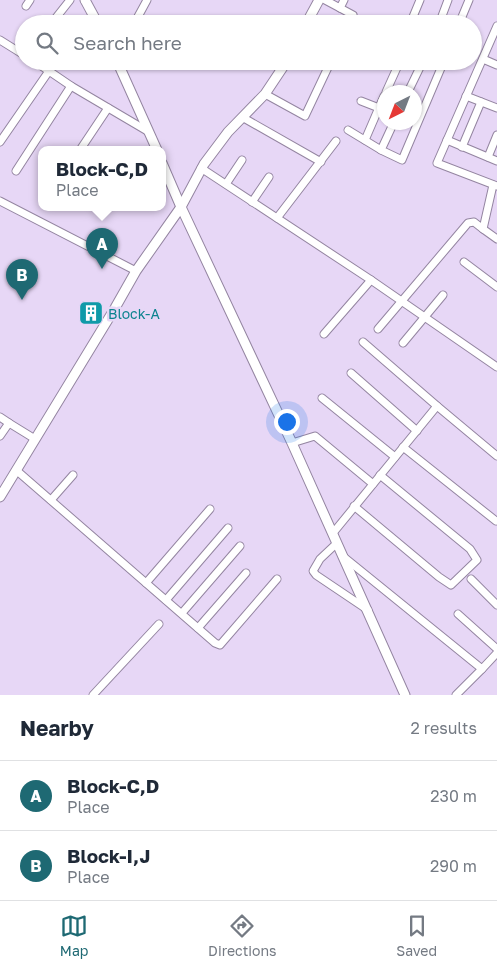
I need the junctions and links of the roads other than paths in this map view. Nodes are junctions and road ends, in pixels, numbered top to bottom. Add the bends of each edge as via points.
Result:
1 (70, 0) edge
2 (85, 0) edge
3 (147, 0) edge
4 (319, 0) edge
5 (325, 0) edge
6 (344, 0) edge
7 (420, 0) edge
8 (448, 0) edge
9 (469, 0) edge
10 (340, 8) junction
11 (58, 15) edge
12 (93, 15) edge
13 (139, 15) edge
14 (311, 15) edge
15 (353, 15) edge
16 (414, 15) edge
17 (442, 15) edge
18 (463, 15) edge
19 (497, 26) edge
20 (0, 40) edge
21 (15, 49) edge
22 (483, 59) joint
23 (497, 65) edge
24 (121, 70) edge
25 (281, 70) edge
26 (327, 70) edge
27 (396, 70) edge
28 (419, 70) edge
29 (440, 70) edge
30 (478, 70) edge
31 (49, 71) joint
32 (389, 85) edge
33 (411, 85) edge
34 (71, 86) junction
35 (266, 94) junction
36 (466, 96) junction
37 (361, 101) dead end
38 (481, 102) junction
39 (377, 107) edge
40 (108, 108) junction
41 (497, 108) edge
42 (377, 113) edge
43 (242, 117) junction
44 (348, 130) dead end
45 (390, 130) edge
46 (149, 132) junction
47 (497, 135) edge
48 (365, 140) junction
49 (447, 140) junction
50 (336, 141) dead end
51 (0, 142) edge
52 (83, 146) edge
53 (154, 146) edge
54 (462, 146) junction
55 (381, 150) junction
56 (488, 157) junction
57 (242, 160) dead end
58 (497, 161) edge
59 (321, 162) junction
60 (201, 168) junction
61 (16, 171) dead end
62 (166, 173) edge
63 (269, 177) dead end
64 (226, 184) junction
65 (495, 185) edge
66 (0, 201) edge
67 (252, 202) junction
68 (180, 207) junction
69 (277, 218) junction
70 (483, 229) junction
71 (497, 239) edge
72 (464, 262) dead end
73 (136, 271) junction
74 (371, 280) junction
75 (497, 287) edge
76 (443, 294) dead end
77 (402, 301) junction
78 (424, 317) junction
79 (378, 329) dead end
80 (324, 334) dead end
81 (363, 342) dead end
82 (402, 343) dead end
83 (497, 367) edge
84 (351, 372) dead end
85 (322, 398) dead end
86 (437, 406) junction
87 (0, 417) edge
88 (9, 423) junction
89 (417, 430) junction
90 (0, 436) edge
91 (34, 439) junction
92 (292, 442) junction
93 (403, 447) junction
94 (497, 456) edge
95 (395, 457) junction
96 (16, 470) junction
97 (73, 475) dead end
98 (380, 475) junction
99 (373, 484) junction
100 (0, 497) edge
101 (52, 500) junction
102 (354, 506) junction
103 (210, 510) dead end
104 (496, 521) edge
105 (228, 528) dead end
106 (333, 533) junction
107 (337, 543) junction
108 (240, 546) dead end
109 (345, 558) junction
110 (246, 573) dead end
111 (277, 579) dead end
112 (471, 579) dead end
113 (146, 583) junction
114 (166, 600) junction
115 (497, 605) edge
116 (368, 611) junction
117 (182, 614) junction
118 (458, 614) dead end
119 (159, 624) dead end
120 (198, 628) junction
121 (497, 651) edge
122 (482, 669) junction
123 (93, 695) edge
124 (405, 695) edge
125 (456, 695) edge

1 - 11 street
2 - 12 street
3 - 13 street
4 - 14 street
5 - 10 street
6 - 10 street
7 - 16 street
8 - 17 street
9 - 18 street
10 - 15 street
19 - 22 street
20 - 21 street
22 - 23 street
24 - 46 street
25 - 35 street
26 - 35 street via 305,116
27 - 32 street
28 - 33 street
29 - 55 street via 402,160
30 - 36 street
31 - 34 street
31 - 51 street
34 - 40 street
34 - 61 street
35 - 43 street
36 - 38 street
36 - 49 street
37 - 39 street
38 - 41 street
38 - 54 street
40 - 46 street
40 - 52 street
42 - 48 street
43 - 59 street
43 - 60 street
44 - 48 street
45 - 55 street
46 - 53 street
47 - 56 street
48 - 55 street
49 - 54 street
49 - 65 street via 437,163
50 - 59 street
54 - 56 street
56 - 58 street
57 - 64 street
59 - 69 street
60 - 64 street
60 - 68 street
62 - 68 street
63 - 67 street
64 - 67 street
65 - 70 street
66 - 73 street
67 - 69 street
68 - 73 street
68 - 92 street
69 - 74 street
70 - 71 street
70 - 77 street via 474,222 468,223
72 - 75 street
73 - 91 street
74 - 77 street
74 - 80 street
76 - 78 street
77 - 78 street
77 - 79 street
78 - 82 street
78 - 83 street
81 - 86 street
84 - 89 street
85 - 95 street
86 - 89 street
86 - 94 street
87 - 88 street
88 - 90 street
88 - 91 street
89 - 93 street
91 - 96 street
92 - 99 street via 315,436
92 - 106 street
93 - 95 street
93 - 104 street
95 - 98 street
96 - 100 street
96 - 101 street
97 - 101 street
98 - 99 street
98 - 102 street via 470,549 477,560 451,585
99 - 102 street
101 - 113 street
102 - 106 street
103 - 113 street
105 - 114 street
106 - 107 street
107 - 109 street
107 - 116 street via 313,571
108 - 117 street
109 - 116 street
109 - 122 street
110 - 120 street
111 - 120 street via 220,645
112 - 115 street
113 - 114 street
114 - 117 street
116 - 124 street
117 - 120 street
118 - 121 street
119 - 123 street
121 - 122 street
122 - 125 street

